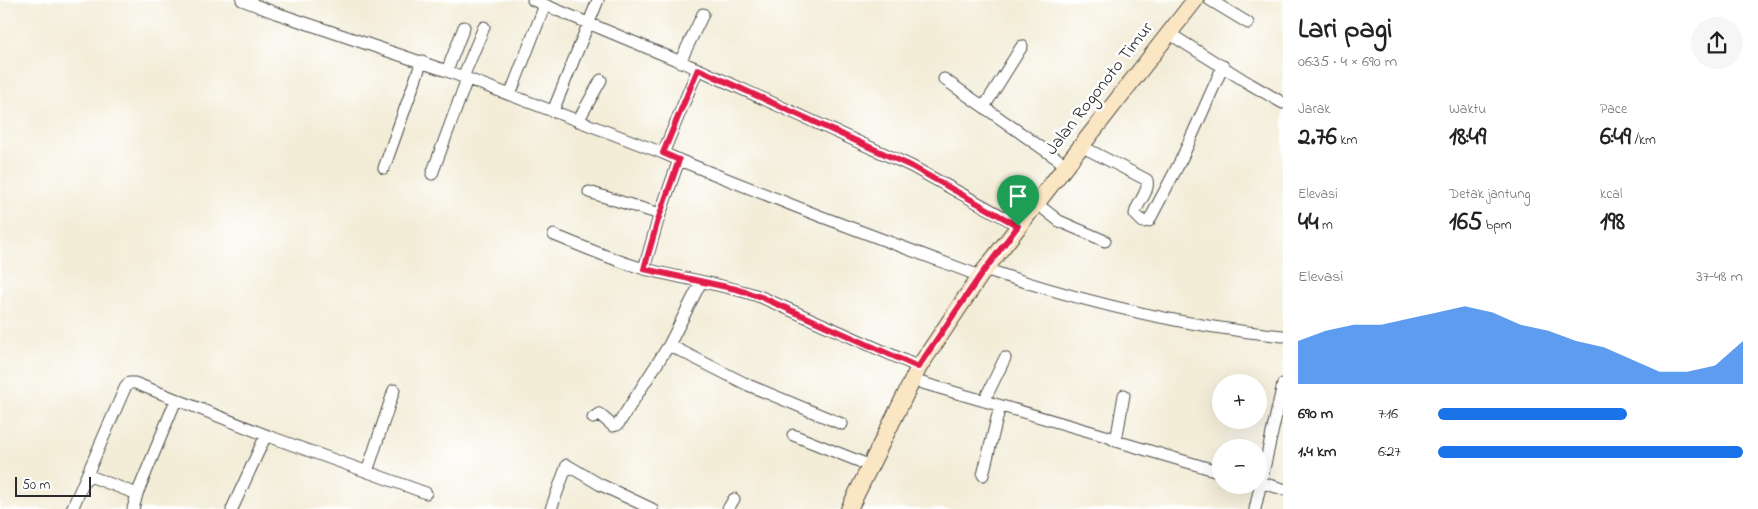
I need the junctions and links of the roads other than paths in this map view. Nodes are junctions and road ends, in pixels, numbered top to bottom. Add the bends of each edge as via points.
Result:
1 (242, 0) edge
2 (532, 0) edge
3 (598, 0) edge
4 (1195, 0) edge
5 (1210, 0) edge
6 (545, 5) junction
7 (703, 14) dead end
8 (588, 23) junction
9 (1248, 23) dead end
10 (464, 27) dead end
11 (484, 27) dead end
12 (1170, 34) junction
13 (1022, 46) dead end
14 (422, 62) junction
15 (680, 62) junction
16 (1223, 66) junction
17 (698, 69) junction
18 (447, 71) junction
19 (465, 78) junction
20 (944, 79) dead end
21 (601, 80) dead end
22 (510, 95) junction
23 (1283, 103) edge
24 (984, 107) junction
25 (553, 112) junction
26 (578, 121) junction
27 (1081, 146) junction
28 (663, 153) junction
29 (679, 160) junction
30 (1066, 165) junction
31 (384, 168) dead end
32 (432, 174) dead end
33 (589, 192) dead end
34 (1036, 203) junction
35 (660, 214) junction
36 (1018, 226) junction
37 (554, 235) dead end
38 (1105, 241) dead end
39 (644, 269) junction
40 (982, 273) junction
41 (701, 282) junction
42 (1283, 336) edge
43 (669, 345) junction
44 (1005, 358) dead end
45 (915, 374) junction
46 (1283, 384) edge
47 (394, 390) dead end
48 (1124, 395) dead end
49 (176, 400) junction
50 (984, 401) junction
51 (1000, 406) junction
52 (1280, 414) edge
53 (593, 418) dead end
54 (842, 424) dead end
55 (266, 435) junction
56 (793, 435) dead end
57 (1116, 441) junction
58 (1267, 458) edge
59 (871, 466) junction
60 (1212, 469) edge
61 (367, 472) junction
62 (87, 474) junction
63 (983, 475) dead end
64 (1267, 484) edge
65 (1283, 489) edge
66 (426, 493) dead end
67 (137, 494) junction
68 (1258, 494) edge
69 (72, 509) edge
70 (133, 509) edge
71 (232, 509) edge
72 (551, 509) edge
73 (652, 509) edge
74 (849, 509) edge
75 (1255, 509) edge

1 - 14 street
2 - 6 street
3 - 8 street
4 - 12 street, Jalan Rogonoto Timur
5 - 9 street
6 - 8 street
6 - 22 street
7 - 15 street
8 - 15 street
8 - 25 street
10 - 18 street
11 - 19 street
12 - 16 street
12 - 27 street, Jalan Rogonoto Timur
13 - 24 street
14 - 18 street
14 - 31 street
15 - 17 street
16 - 23 street
16 - 27 street via 1182,158 1149,221 1143,222 1136,214 1148,180
17 - 28 street
17 - 36 street via 911,166
18 - 19 street
19 - 22 street
19 - 32 street
20 - 24 street
21 - 26 street
22 - 25 street
24 - 30 street
25 - 26 street
26 - 28 street
27 - 30 street, Jalan Rogonoto Timur
28 - 29 street
29 - 35 street
29 - 40 street via 818,215
30 - 34 street, Jalan Rogonoto Timur
33 - 35 street
34 - 36 street, Jalan Rogonoto Timur
34 - 38 street via 1059,222
35 - 39 street
36 - 40 street, Jalan Rogonoto Timur
37 - 39 street
39 - 41 street
40 - 42 street via 1147,315
40 - 45 street, Jalan Rogonoto Timur
41 - 43 street
41 - 45 street via 761,297
43 - 53 street via 617,425 613,426 599,414
43 - 54 street via 748,385
44 - 50 street
45 - 50 street
45 - 59 street, Jalan Rogonoto Timur
46 - 52 street
47 - 61 street
48 - 57 street
49 - 55 street
49 - 62 street via 129,383
49 - 67 street
50 - 51 street
51 - 57 street
51 - 63 street
52 - 58 street
55 - 61 street
55 - 71 street
56 - 59 street
57 - 60 street
59 - 74 street, Jalan Rogonoto Timur
61 - 66 street
62 - 67 street
62 - 69 street
64 - 65 street
67 - 70 street
68 - 75 street
72 - 73 street via 566,465

